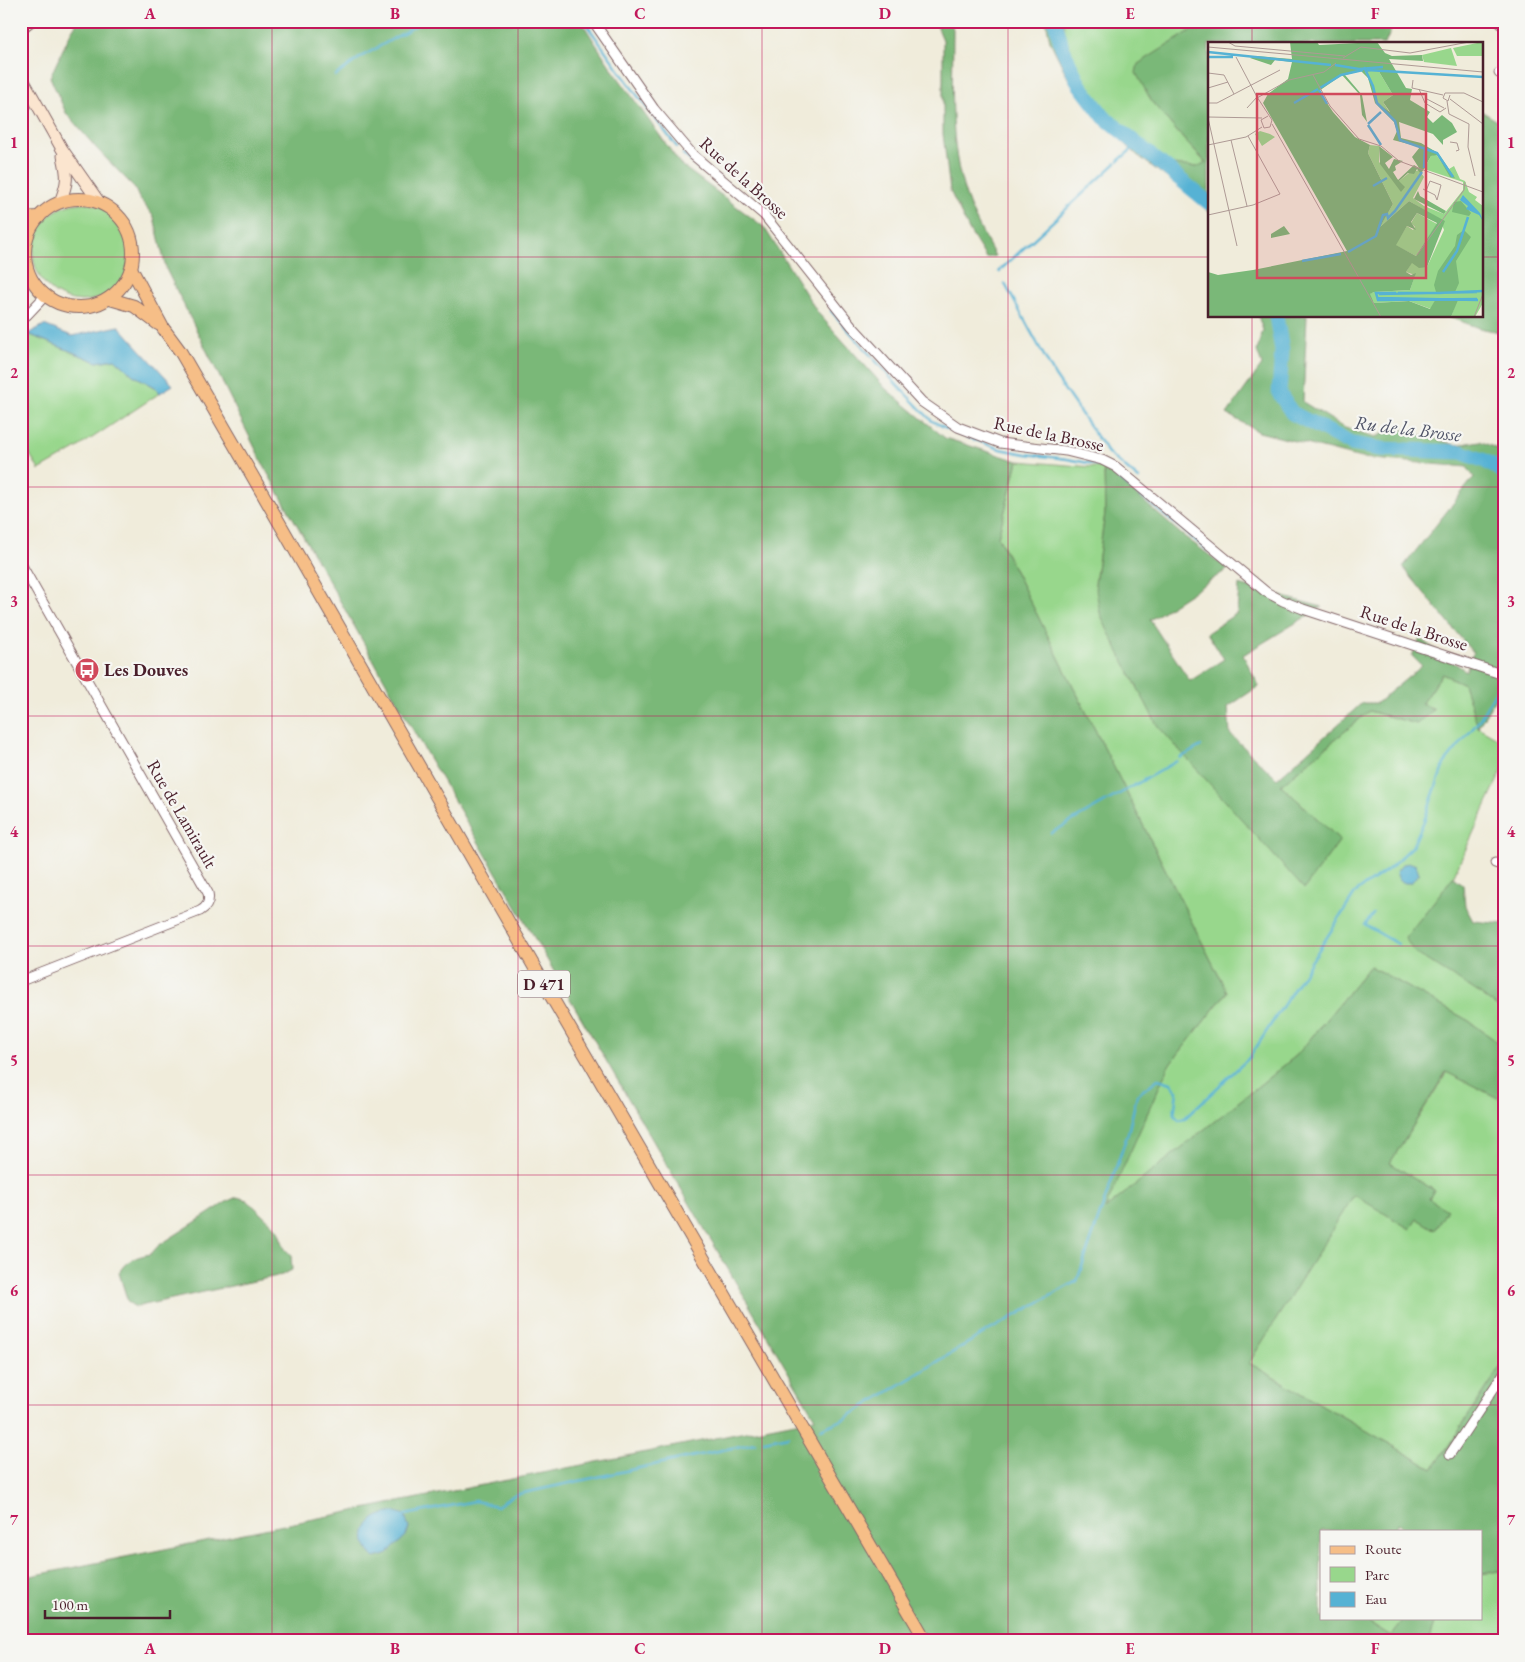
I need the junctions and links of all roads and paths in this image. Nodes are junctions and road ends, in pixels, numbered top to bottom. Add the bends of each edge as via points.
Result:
1 (30, 21) edge
2 (593, 21) edge
3 (1498, 21) edge
4 (1504, 26) edge
5 (21, 28) edge
6 (21, 76) edge
7 (62, 149) junction
8 (60, 202) junction
9 (99, 202) junction
10 (39, 217) junction
11 (21, 218) edge
12 (23, 248) edge
13 (132, 270) junction
14 (45, 296) junction
15 (110, 299) junction
16 (21, 318) edge
17 (163, 328) junction
18 (21, 564) edge
19 (1504, 674) edge
20 (21, 982) edge
21 (1504, 1373) edge
22 (1450, 1454) dead end
23 (926, 1641) edge

1 - 5 main road
2 - 19 street, Rue de la Brosse via 654,109 693,155 764,214 852,326 922,402 958,427 1000,443 1066,451 1116,467 1266,592 1283,601
3 - 4 street
6 - 7 main road
7 - 8 main road via 68,175
7 - 9 main road
8 - 9 main road via 86,199
8 - 10 main road
9 - 13 main road via 114,210 125,222 132,237
10 - 11 main road
10 - 12 main road
12 - 14 main road via 28,271
13 - 15 main road via 124,286
13 - 17 main road, D 471
14 - 15 main road via 77,308 94,306
14 - 16 street
15 - 17 main road, D 471 via 134,306
17 - 23 main road, D 471 via 180,351
18 - 20 street, Rue de Lamirault via 209,899 200,911
21 - 22 street

